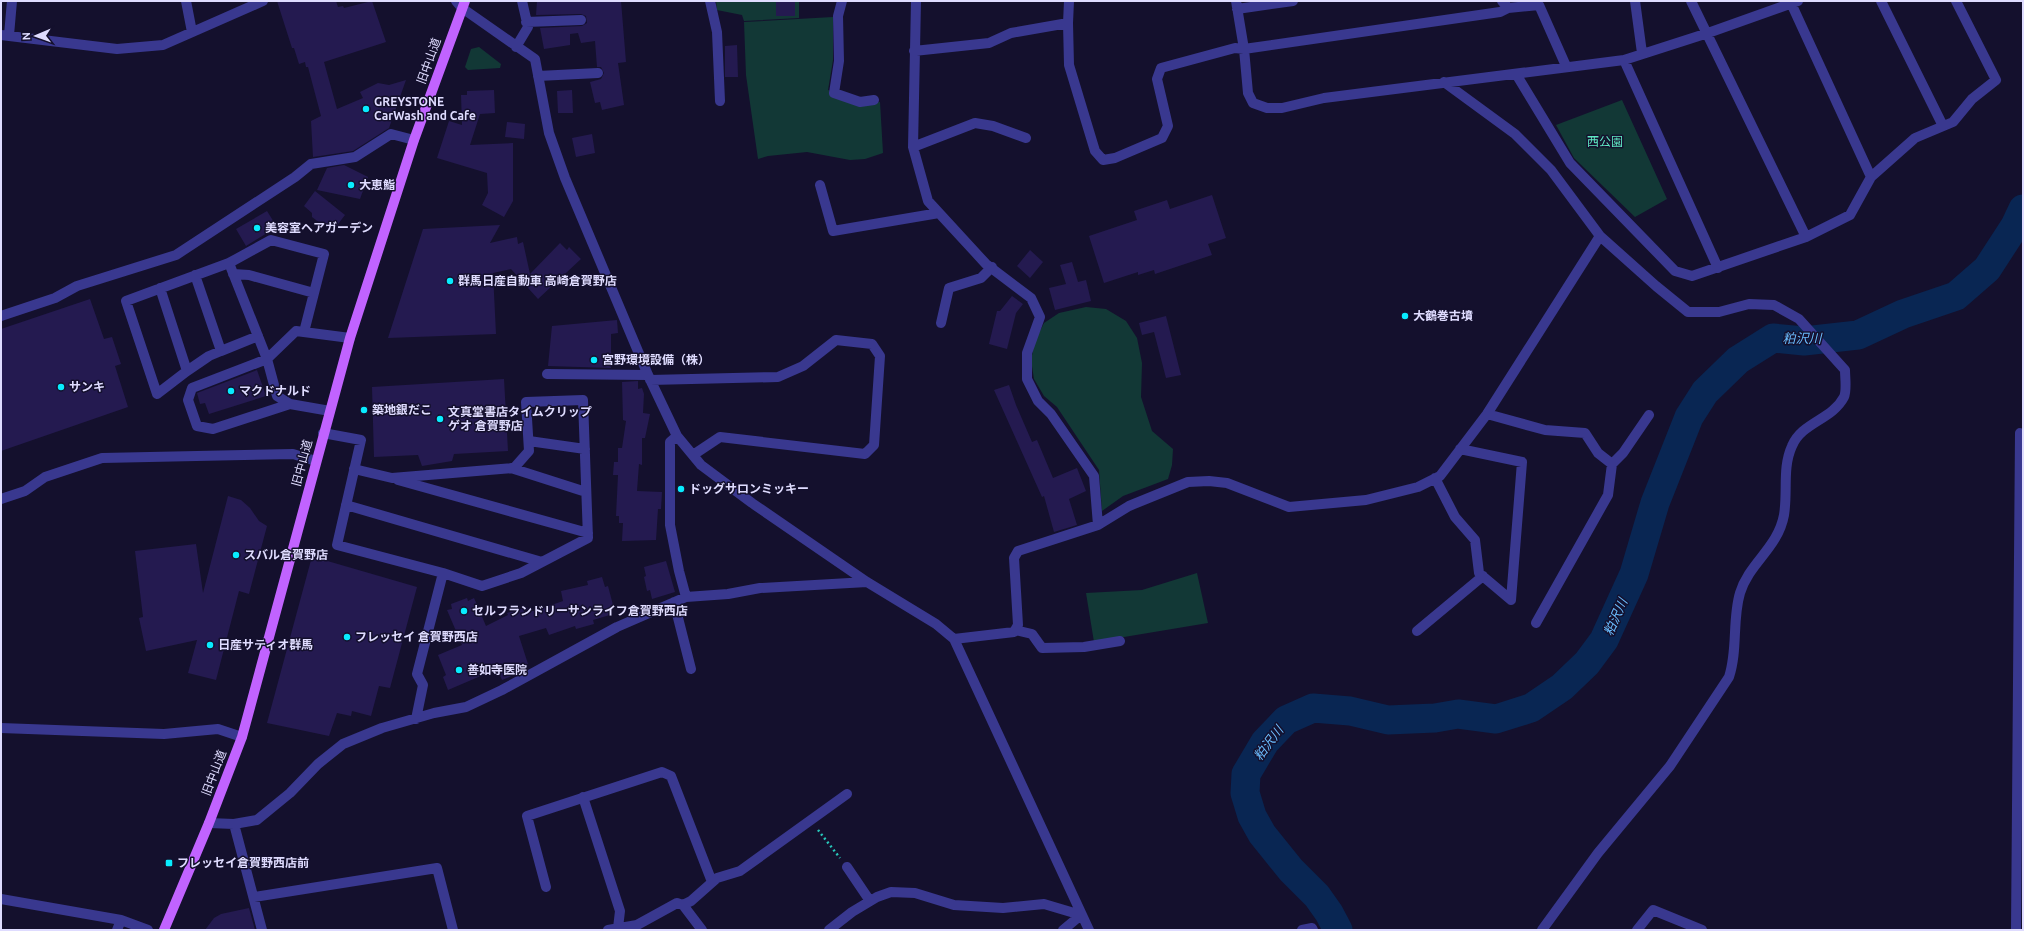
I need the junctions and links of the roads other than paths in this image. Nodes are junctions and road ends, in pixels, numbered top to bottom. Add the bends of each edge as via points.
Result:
1 (12, 1) edge
2 (186, 1) edge
3 (263, 1) edge
4 (522, 1) edge
5 (710, 1) edge
6 (842, 1) edge
7 (916, 1) edge
8 (1069, 1) edge
9 (1293, 1) edge
10 (1635, 1) edge
11 (1691, 1) edge
12 (1881, 1) edge
13 (1956, 1) edge
14 (1793, 2) edge
15 (461, 3) edge
16 (1505, 4) edge
17 (1237, 5) edge
18 (581, 20) dead end
19 (526, 22) junction
20 (1068, 23) junction
21 (192, 32) junction
22 (1708, 33) junction
23 (5, 35) edge
24 (516, 47) junction
25 (1244, 49) junction
26 (914, 51) junction
27 (1642, 53) junction
28 (1624, 60) junction
29 (1566, 66) junction
30 (598, 73) dead end
31 (1516, 74) junction
32 (538, 76) junction
33 (1444, 82) junction
34 (874, 100) dead end
35 (720, 101) dead end
36 (1943, 126) junction
37 (1026, 138) dead end
38 (414, 140) junction
39 (913, 147) junction
40 (1871, 177) junction
41 (820, 185) dead end
42 (939, 213) junction
43 (1600, 236) junction
44 (1806, 237) junction
45 (229, 263) junction
46 (992, 267) junction
47 (1718, 268) junction
48 (233, 274) junction
49 (195, 275) junction
50 (160, 288) junction
51 (314, 293) junction
52 (1, 316) edge
53 (941, 323) dead end
54 (304, 332) junction
55 (258, 336) junction
56 (350, 338) junction
57 (221, 351) junction
58 (267, 358) junction
59 (187, 370) junction
60 (547, 374) dead end
61 (649, 378) junction
62 (290, 404) junction
63 (330, 411) junction
64 (1487, 414) junction
65 (1649, 414) dead end
66 (323, 433) junction
67 (2020, 433) dead end
68 (677, 436) junction
69 (529, 440) junction
70 (585, 449) junction
71 (1460, 449) junction
72 (693, 455) junction
73 (316, 461) junction
74 (1612, 464) junction
75 (511, 468) junction
76 (354, 469) junction
77 (392, 478) junction
78 (1435, 478) junction
79 (586, 492) junction
80 (1, 499) edge
81 (346, 504) junction
82 (1098, 525) junction
83 (588, 533) junction
84 (542, 562) junction
85 (443, 573) junction
86 (1484, 576) junction
87 (867, 582) junction
88 (686, 596) junction
89 (674, 602) junction
90 (1536, 623) dead end
91 (1015, 630) junction
92 (1417, 631) dead end
93 (954, 639) junction
94 (1120, 641) dead end
95 (691, 669) dead end
96 (416, 719) junction
97 (1, 728) edge
98 (242, 737) junction
99 (847, 794) dead end
100 (583, 797) junction
101 (209, 823) junction
102 (234, 824) junction
103 (846, 867) road end
104 (712, 882) junction
105 (546, 887) dead end
106 (254, 897) junction
107 (1, 899) edge
108 (870, 901) junction
109 (683, 905) junction
110 (1081, 915) junction
111 (121, 920) junction
112 (638, 927) edge
113 (613, 929) edge
114 (117, 930) edge
115 (148, 930) edge
116 (164, 930) edge
117 (262, 930) edge
118 (453, 930) edge
119 (702, 930) edge
120 (829, 930) edge
121 (1063, 930) edge
122 (1089, 930) edge
123 (1302, 930) edge
124 (1313, 930) edge
125 (1542, 930) edge
126 (1636, 930) edge
127 (1702, 930) edge
128 (2016, 930) edge

1 - 23 street
2 - 21 street
3 - 21 street
4 - 19 street
5 - 35 street via 717,32
6 - 34 street via 838,16 839,61 834,93 860,102
7 - 26 street
8 - 20 street
9 - 17 street
10 - 27 street
11 - 22 street
12 - 36 street
13 - 36 street via 1996,80 1972,99 1953,122
14 - 22 street
14 - 40 street
15 - 24 street
15 - 38 main road, 旧中山道
16 - 25 street via 1500,12
16 - 29 street via 1539,5
17 - 25 street
18 - 19 street
19 - 24 street via 528,27
20 - 25 street via 1069,64 1095,151 1103,160 1115,158 1162,138 1168,126 1157,79 1161,68 1235,48
20 - 26 street via 1011,33 989,43
21 - 23 street via 162,45 117,49
22 - 27 street
22 - 44 street
24 - 32 street via 535,59
25 - 33 street via 1248,93 1252,103 1267,108 1282,108 1324,98
26 - 39 street
27 - 28 street
28 - 29 street
28 - 47 street
29 - 31 street
30 - 32 street
31 - 33 street
31 - 47 street via 1570,163 1676,271 1692,276
32 - 61 street via 549,133 563,172
33 - 43 street via 1515,134 1550,170
36 - 40 street via 1915,138
37 - 39 street via 992,126 975,124
38 - 52 street via 391,134 355,157 312,164 176,255 77,286 55,298
38 - 56 main road, 旧中山道
39 - 42 street via 928,202
40 - 44 street via 1850,215
41 - 42 street via 833,231
42 - 46 street
43 - 64 street
43 - 125 street via 1688,312 1719,312 1749,304 1774,305 1799,319 1845,370 1845,396 1836,408 1805,427 1786,460 1784,514 1776,538 1747,576 1740,594 1730,677 1670,766 1598,853
44 - 47 street
45 - 48 street
45 - 49 street
45 - 51 street via 271,240 324,254
46 - 53 street via 981,278 949,288
46 - 82 street via 1032,298 1040,317 1027,353 1027,380 1038,401 1051,414 1094,476
48 - 51 street
48 - 55 street
49 - 50 street
49 - 57 street
50 - 59 street
50 - 59 street via 126,301 157,394
51 - 54 street
54 - 56 street
54 - 58 street via 296,331
55 - 57 street
55 - 58 street
56 - 63 main road, 旧中山道
57 - 59 street
58 - 62 street via 277,396
58 - 62 street via 192,388 188,400 197,426 213,429
60 - 61 street
61 - 68 street
61 - 72 street via 778,377 803,366 836,340 872,344 880,356 874,445 865,454 720,437
62 - 63 street
63 - 66 main road, 旧中山道
64 - 71 street
64 - 74 street via 1545,430 1585,433 1598,453
65 - 74 street via 1623,453
66 - 73 main road, 旧中山道
66 - 76 street via 361,440
67 - 128 street
68 - 72 street
68 - 88 street via 670,442 670,526
69 - 70 street
69 - 70 street via 526,402 583,400
69 - 75 street via 529,451 514,468
70 - 79 street
71 - 78 street via 1440,476
71 - 86 street via 1522,462 1511,600
72 - 87 street via 701,465 752,504
73 - 80 street via 293,454 102,458 45,477 25,491
73 - 98 main road, 旧中山道
74 - 90 street via 1608,495
75 - 77 street
75 - 79 street
76 - 77 street
76 - 81 street
77 - 83 street
78 - 82 street via 1418,487 1366,500 1289,507 1227,483 1188,482 1129,506
78 - 86 street via 1455,517 1475,540 1479,573
79 - 83 street
81 - 84 street
81 - 85 street via 337,545
82 - 91 street via 1018,550 1014,558 1018,625
83 - 84 street via 588,538
84 - 85 street via 521,573 482,586
85 - 96 street via 417,674 423,685
86 - 92 street
87 - 88 street via 760,588 728,594
87 - 93 street via 936,624
88 - 89 street
89 - 95 street
89 - 96 street via 617,627 466,707
91 - 93 street
91 - 94 street via 1032,634 1042,648 1084,647
93 - 110 street
96 - 102 street via 382,728 343,744 257,820
97 - 98 street via 164,734 218,729
98 - 101 main road, 旧中山道
99 - 104 street via 740,871 716,878
100 - 104 street via 662,772 671,776
100 - 105 street via 527,816
100 - 113 street via 620,911
101 - 102 street
101 - 116 main road, 旧中山道
102 - 106 street
103 - 108 street
104 - 109 street
106 - 117 street
106 - 118 street via 437,868
107 - 111 street
108 - 110 street via 891,892 905,891 954,905 1003,908 1044,904
108 - 120 street
109 - 112 street via 677,903
109 - 119 street
110 - 121 street
110 - 122 street
111 - 114 street
111 - 115 street
112 - 113 street
123 - 124 street
126 - 127 street via 1653,910

